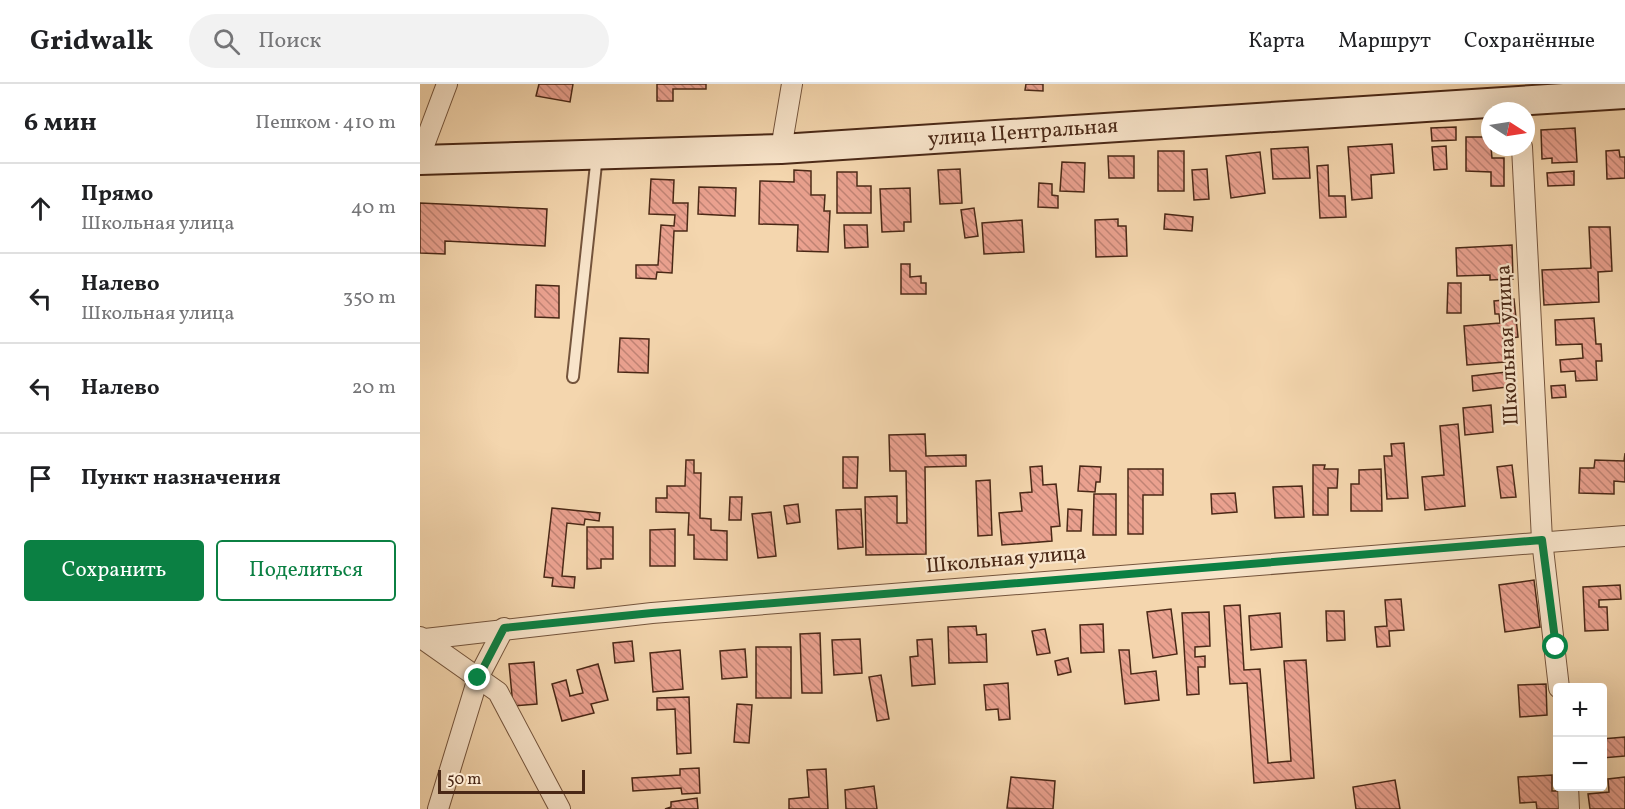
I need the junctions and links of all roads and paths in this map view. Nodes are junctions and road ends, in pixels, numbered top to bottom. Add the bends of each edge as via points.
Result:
1 (447, 84) edge
2 (792, 84) edge
3 (1625, 94) edge
4 (1520, 99) edge
5 (781, 149) junction
6 (597, 154) junction
7 (1522, 156) edge
8 (420, 158) edge
9 (573, 377) dead end
10 (1625, 536) edge
11 (1542, 540) junction
12 (504, 628) junction
13 (422, 642) edge
14 (478, 678) junction
15 (1559, 683) edge
16 (1568, 791) edge
17 (438, 809) edge
18 (560, 809) edge
19 (1569, 809) edge

1 - 8 street
2 - 5 street
3 - 4 street, улица Центральная
4 - 5 street, улица Центральная
5 - 6 street, улица Центральная
6 - 8 street, улица Центральная
6 - 9 lane
7 - 11 street, Школьная улица
10 - 11 street, Школьная улица
11 - 12 street, Школьная улица
11 - 15 street, Школьная улица
12 - 13 street, Школьная улица
12 - 14 street
13 - 14 street
14 - 17 street
14 - 18 street via 498,692
16 - 19 street

